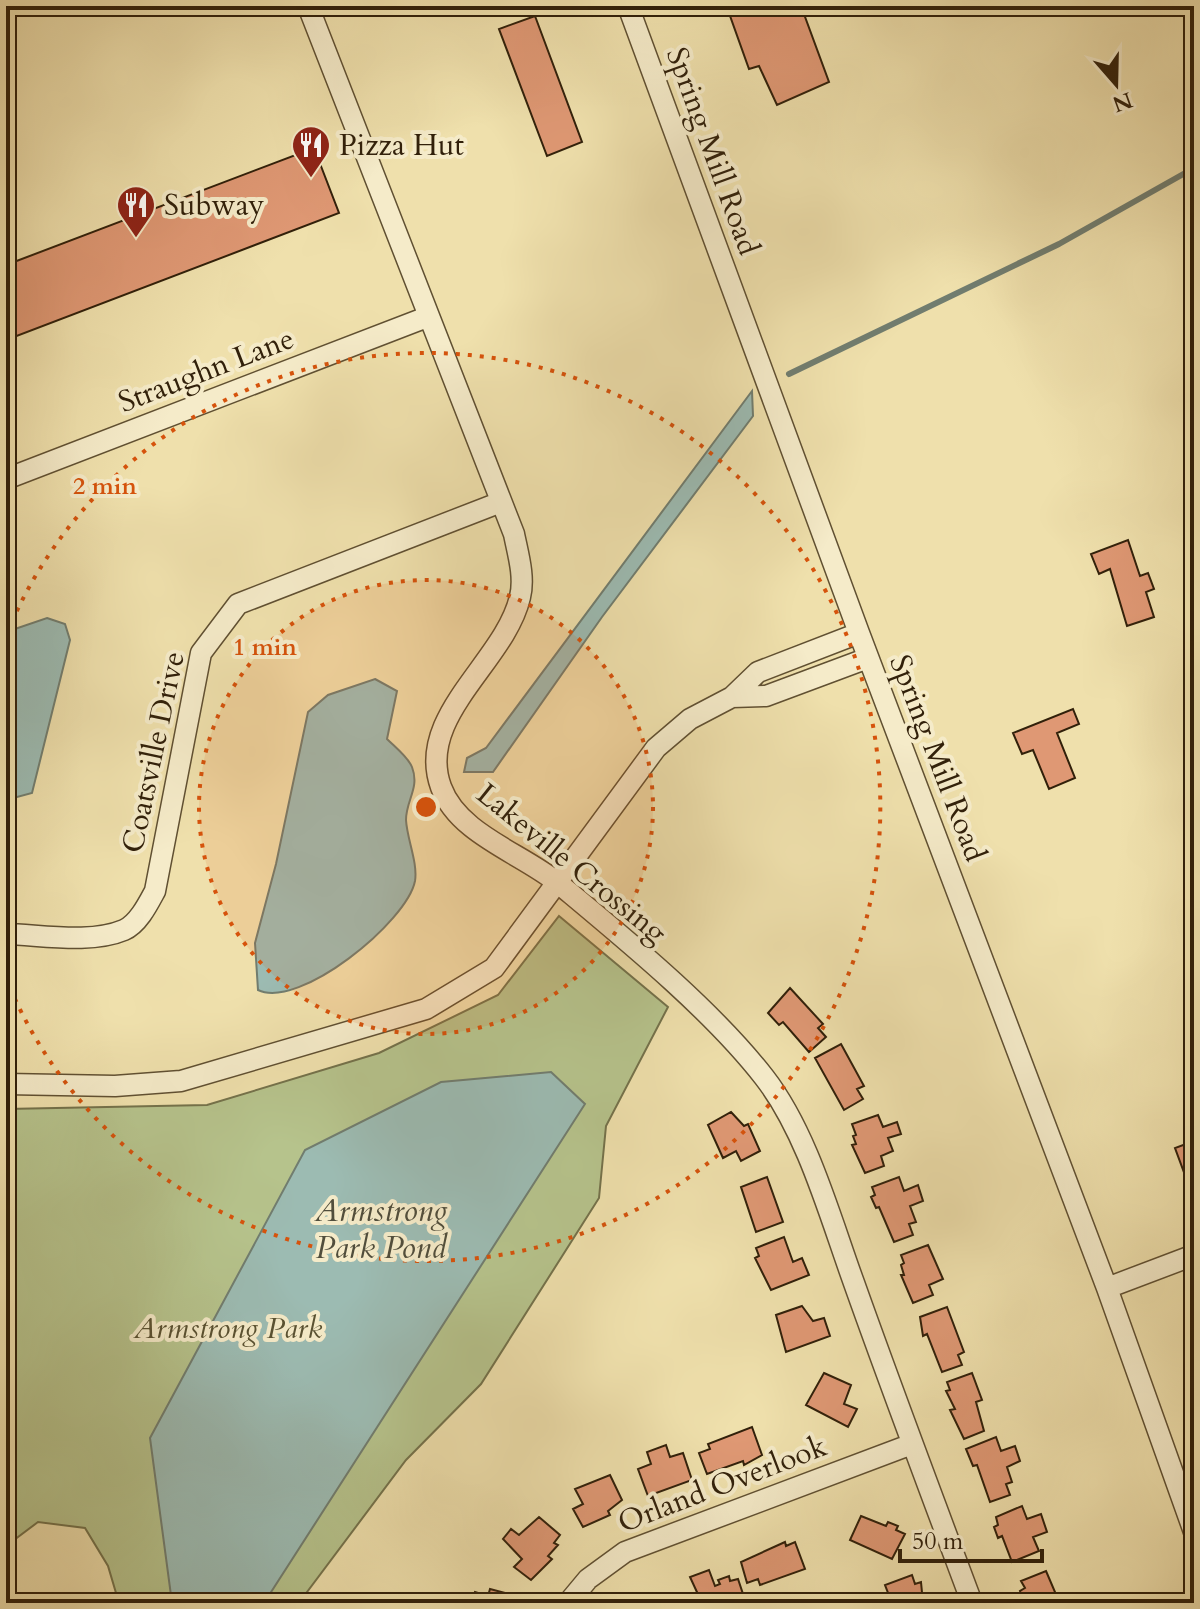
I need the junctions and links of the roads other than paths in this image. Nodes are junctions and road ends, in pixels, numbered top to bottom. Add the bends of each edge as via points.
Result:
1 (308, 6) edge
2 (628, 6) edge
3 (427, 317) junction
4 (6, 479) edge
5 (501, 502) junction
6 (859, 633) junction
7 (868, 658) junction
8 (732, 697) junction
9 (557, 882) junction
10 (6, 934) edge
11 (6, 1084) edge
12 (1194, 1255) edge
13 (1107, 1288) junction
14 (912, 1444) junction
15 (1194, 1532) edge
16 (568, 1603) edge
17 (972, 1603) edge

1 - 3 street, Lakeville Crossing
2 - 6 street, Spring Mill Road
3 - 4 street, Straughn Lane
3 - 5 street, Lakeville Crossing
5 - 9 street, Lakeville Crossing via 521,569 520,596 497,647 454,707 438,741 435,767 441,790 462,819
5 - 10 street, Coatsville Drive via 238,604 201,653 155,891 138,918 126,930 92,936
6 - 7 street, Spring Mill Road
6 - 8 street via 758,672
7 - 8 street via 766,696
7 - 13 street, Spring Mill Road
8 - 9 street via 690,719 656,748
9 - 11 street via 494,968 426,1009 181,1081
9 - 14 street, Lakeville Crossing via 683,994 742,1052 781,1101
12 - 13 street
13 - 15 street, Spring Mill Road
14 - 16 street, Orland Overlook via 625,1552 588,1579
14 - 17 street, Lakeville Crossing

